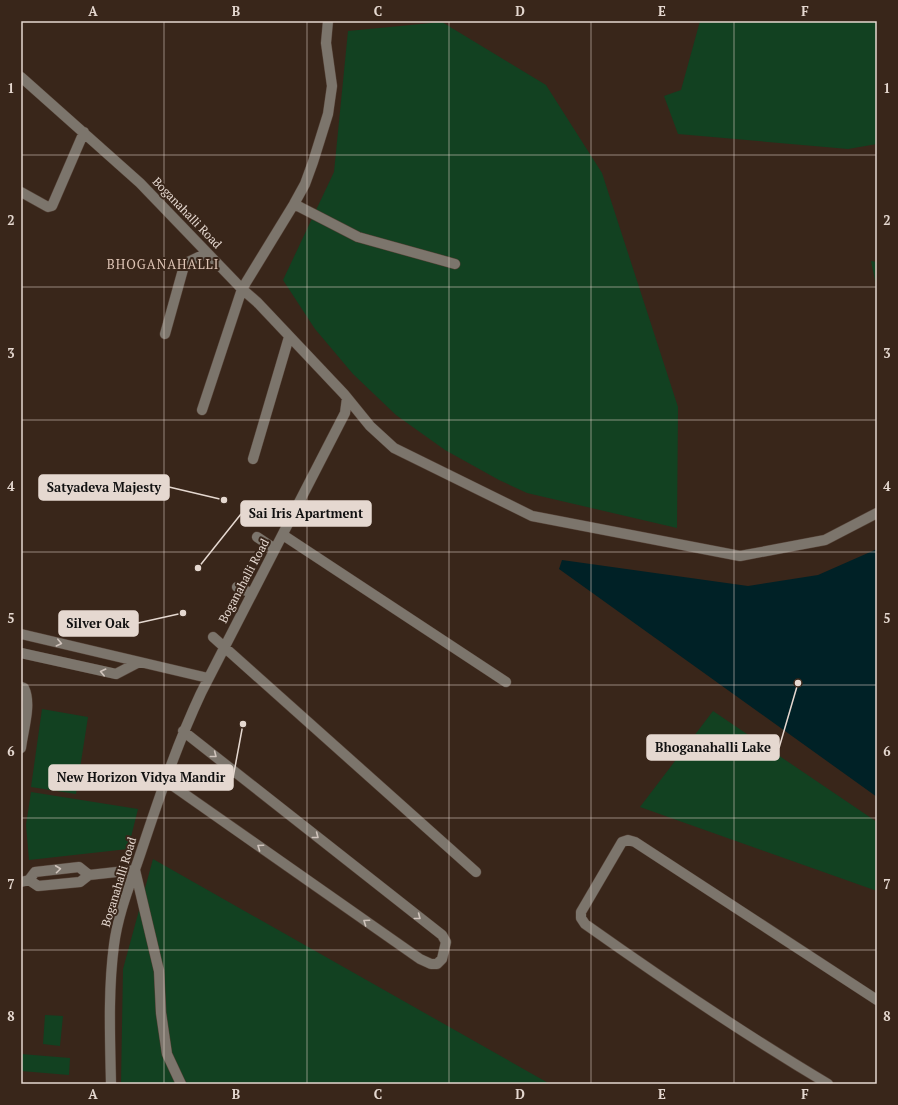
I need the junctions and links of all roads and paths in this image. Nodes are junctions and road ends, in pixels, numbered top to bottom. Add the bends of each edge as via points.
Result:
1 (328, 21) edge
2 (21, 76) edge
3 (84, 132) junction
4 (21, 192) edge
5 (294, 204) junction
6 (207, 253) junction
7 (455, 264) dead end
8 (242, 289) junction
9 (165, 334) dead end
10 (289, 337) junction
11 (347, 398) junction
12 (202, 410) dead end
13 (253, 459) dead end
14 (272, 510) dead end
15 (877, 513) edge
16 (290, 521) junction
17 (283, 536) junction
18 (257, 537) dead end
19 (276, 549) junction
20 (237, 587) dead end
21 (251, 593) junction
22 (21, 634) edge
23 (213, 637) dead end
24 (224, 646) junction
25 (21, 653) edge
26 (139, 662) junction
27 (208, 678) junction
28 (506, 682) dead end
29 (21, 687) edge
30 (184, 731) junction
31 (21, 748) edge
32 (166, 781) junction
33 (134, 870) junction
34 (476, 872) dead end
35 (89, 875) junction
36 (25, 881) edge
37 (877, 1000) edge
38 (112, 1084) edge
39 (181, 1084) edge
40 (828, 1084) edge

1 - 5 street via 326,43 332,86 328,114 305,184
2 - 3 street, Boganahalli Road
3 - 4 street via 52,206 48,207
3 - 6 street, Boganahalli Road via 140,183
5 - 7 street via 358,237
5 - 8 street
6 - 8 street, Boganahalli Road
6 - 9 street via 184,266
8 - 10 street, Boganahalli Road via 258,302
8 - 12 street
10 - 11 street, Boganahalli Road
10 - 13 street
11 - 15 street via 370,426 394,448 532,516 740,556 825,540
11 - 16 street, Boganahalli Road via 345,414
14 - 16 street
16 - 17 street, Boganahalli Road
17 - 19 street, Boganahalli Road
17 - 28 street
18 - 19 street
19 - 21 street, Boganahalli Road
20 - 21 street
21 - 24 street, Boganahalli Road
22 -> 26 street
23 - 24 street
24 - 27 street, Boganahalli Road
24 - 34 street
26 -> 25 street via 116,674
26 - 27 street
27 - 30 street, Boganahalli Road
29 - 31 street via 27,694
30 - 32 street, Boganahalli Road
30 -> 32 street via 442,935 446,942 442,959 437,964 420,959
32 - 33 street, Boganahalli Road
33 - 35 street
33 - 38 street, Boganahalli Road via 114,943 111,987
33 - 39 street via 159,971 167,1054
35 - 36 street via 80,882 38,886
36 -> 35 street via 35,872 79,867
37 - 40 street via 635,842 622,842 585,905 581,918 585,924 722,1018

